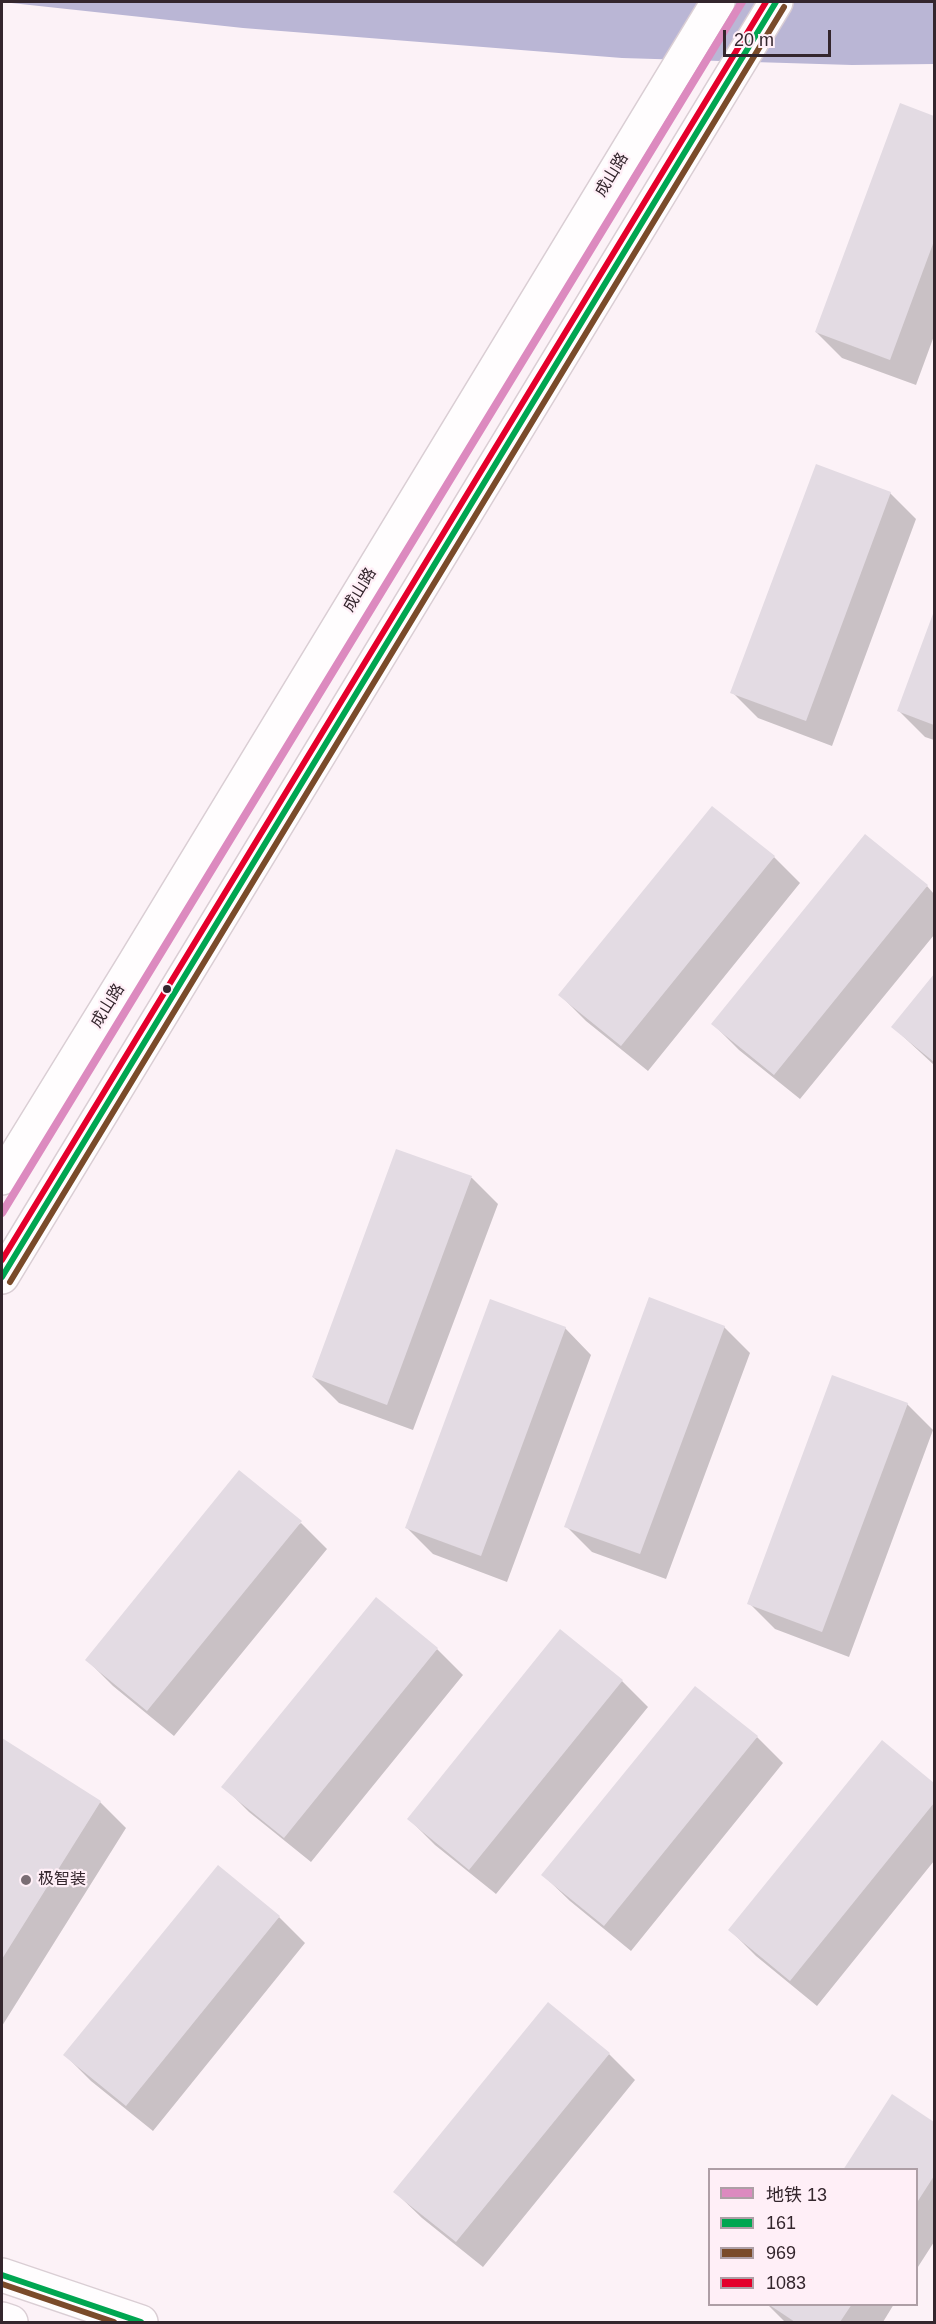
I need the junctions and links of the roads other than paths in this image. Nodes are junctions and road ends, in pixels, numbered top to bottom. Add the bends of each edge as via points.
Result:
1 (718, 2) edge
2 (776, 2) edge
3 (2, 1178) edge
4 (2, 1277) edge
5 (2, 2275) edge
6 (2, 2319) edge
7 (11, 2322) edge
8 (141, 2322) edge

1 - 3 main road, 成山路
2 - 4 main road
5 - 8 main road
6 - 7 main road

